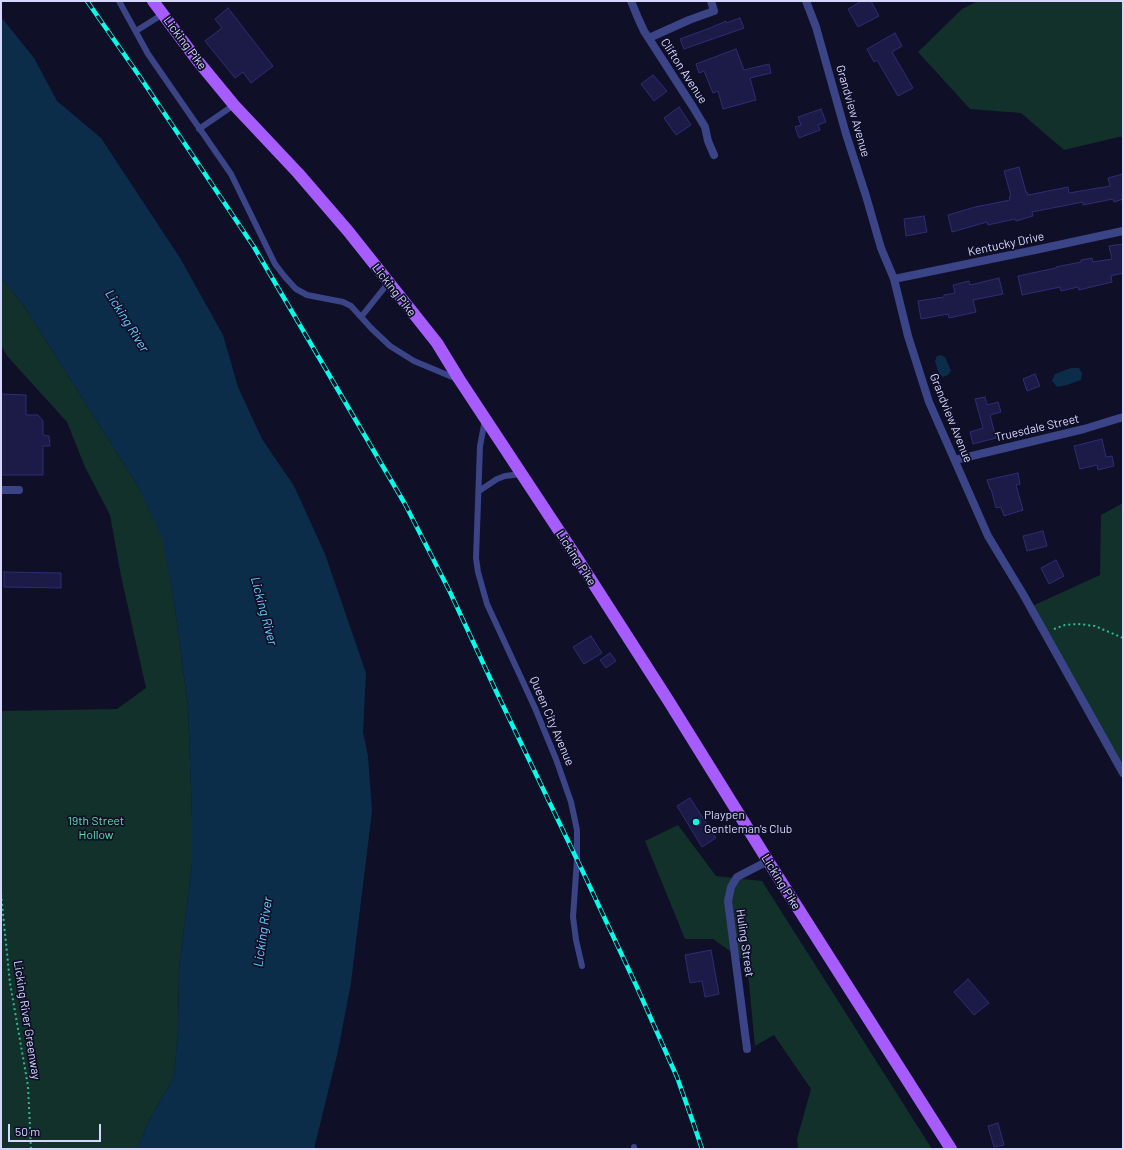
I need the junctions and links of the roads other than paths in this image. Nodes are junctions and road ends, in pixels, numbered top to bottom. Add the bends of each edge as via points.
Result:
1 (119, 1) edge
2 (153, 1) edge
3 (631, 1) edge
4 (711, 1) edge
5 (806, 1) edge
6 (163, 14) junction
7 (136, 31) junction
8 (649, 38) junction
9 (234, 105) junction
10 (200, 129) junction
11 (714, 155) dead end
12 (1123, 231) edge
13 (894, 279) junction
14 (388, 282) junction
15 (361, 317) junction
16 (459, 379) junction
17 (1123, 417) edge
18 (485, 419) junction
19 (955, 460) junction
20 (521, 474) junction
21 (1, 490) edge
22 (19, 490) dead end
23 (479, 490) junction
24 (1123, 773) edge
25 (768, 861) junction
26 (582, 966) dead end
27 (747, 1049) dead end
28 (951, 1149) edge

1 - 7 lane
2 - 6 main road, Licking Pike
3 - 8 street, Clifton Avenue
4 - 8 street via 714,11
5 - 13 street, Grandview Avenue via 816,27 881,248
6 - 7 lane
6 - 9 main road, Licking Pike
7 - 10 lane via 148,54
8 - 11 street, Clifton Avenue via 705,128
9 - 10 lane
9 - 14 main road, Licking Pike via 298,173
10 - 15 lane via 231,174 275,264 285,277 296,289 307,295 343,302 351,306
12 - 13 street, Kentucky Drive
13 - 19 street, Grandview Avenue via 908,336 929,402
14 - 15 lane
14 - 16 main road, Licking Pike via 437,343
15 - 16 lane via 390,346 414,360
16 - 18 main road, Licking Pike
17 - 19 street, Truesdale Street
18 - 20 main road, Licking Pike
18 - 23 lane, Queen City Avenue via 480,446
19 - 24 street, Grandview Avenue via 988,536
20 - 23 lane via 504,476
20 - 25 main road, Licking Pike via 668,700
21 - 22 street
23 - 26 lane, Queen City Avenue via 476,558 487,604 533,702 556,759 576,822 577,859 573,917
25 - 27 street, Huling Street via 737,877 731,887 728,901
25 - 28 main road, Licking Pike

